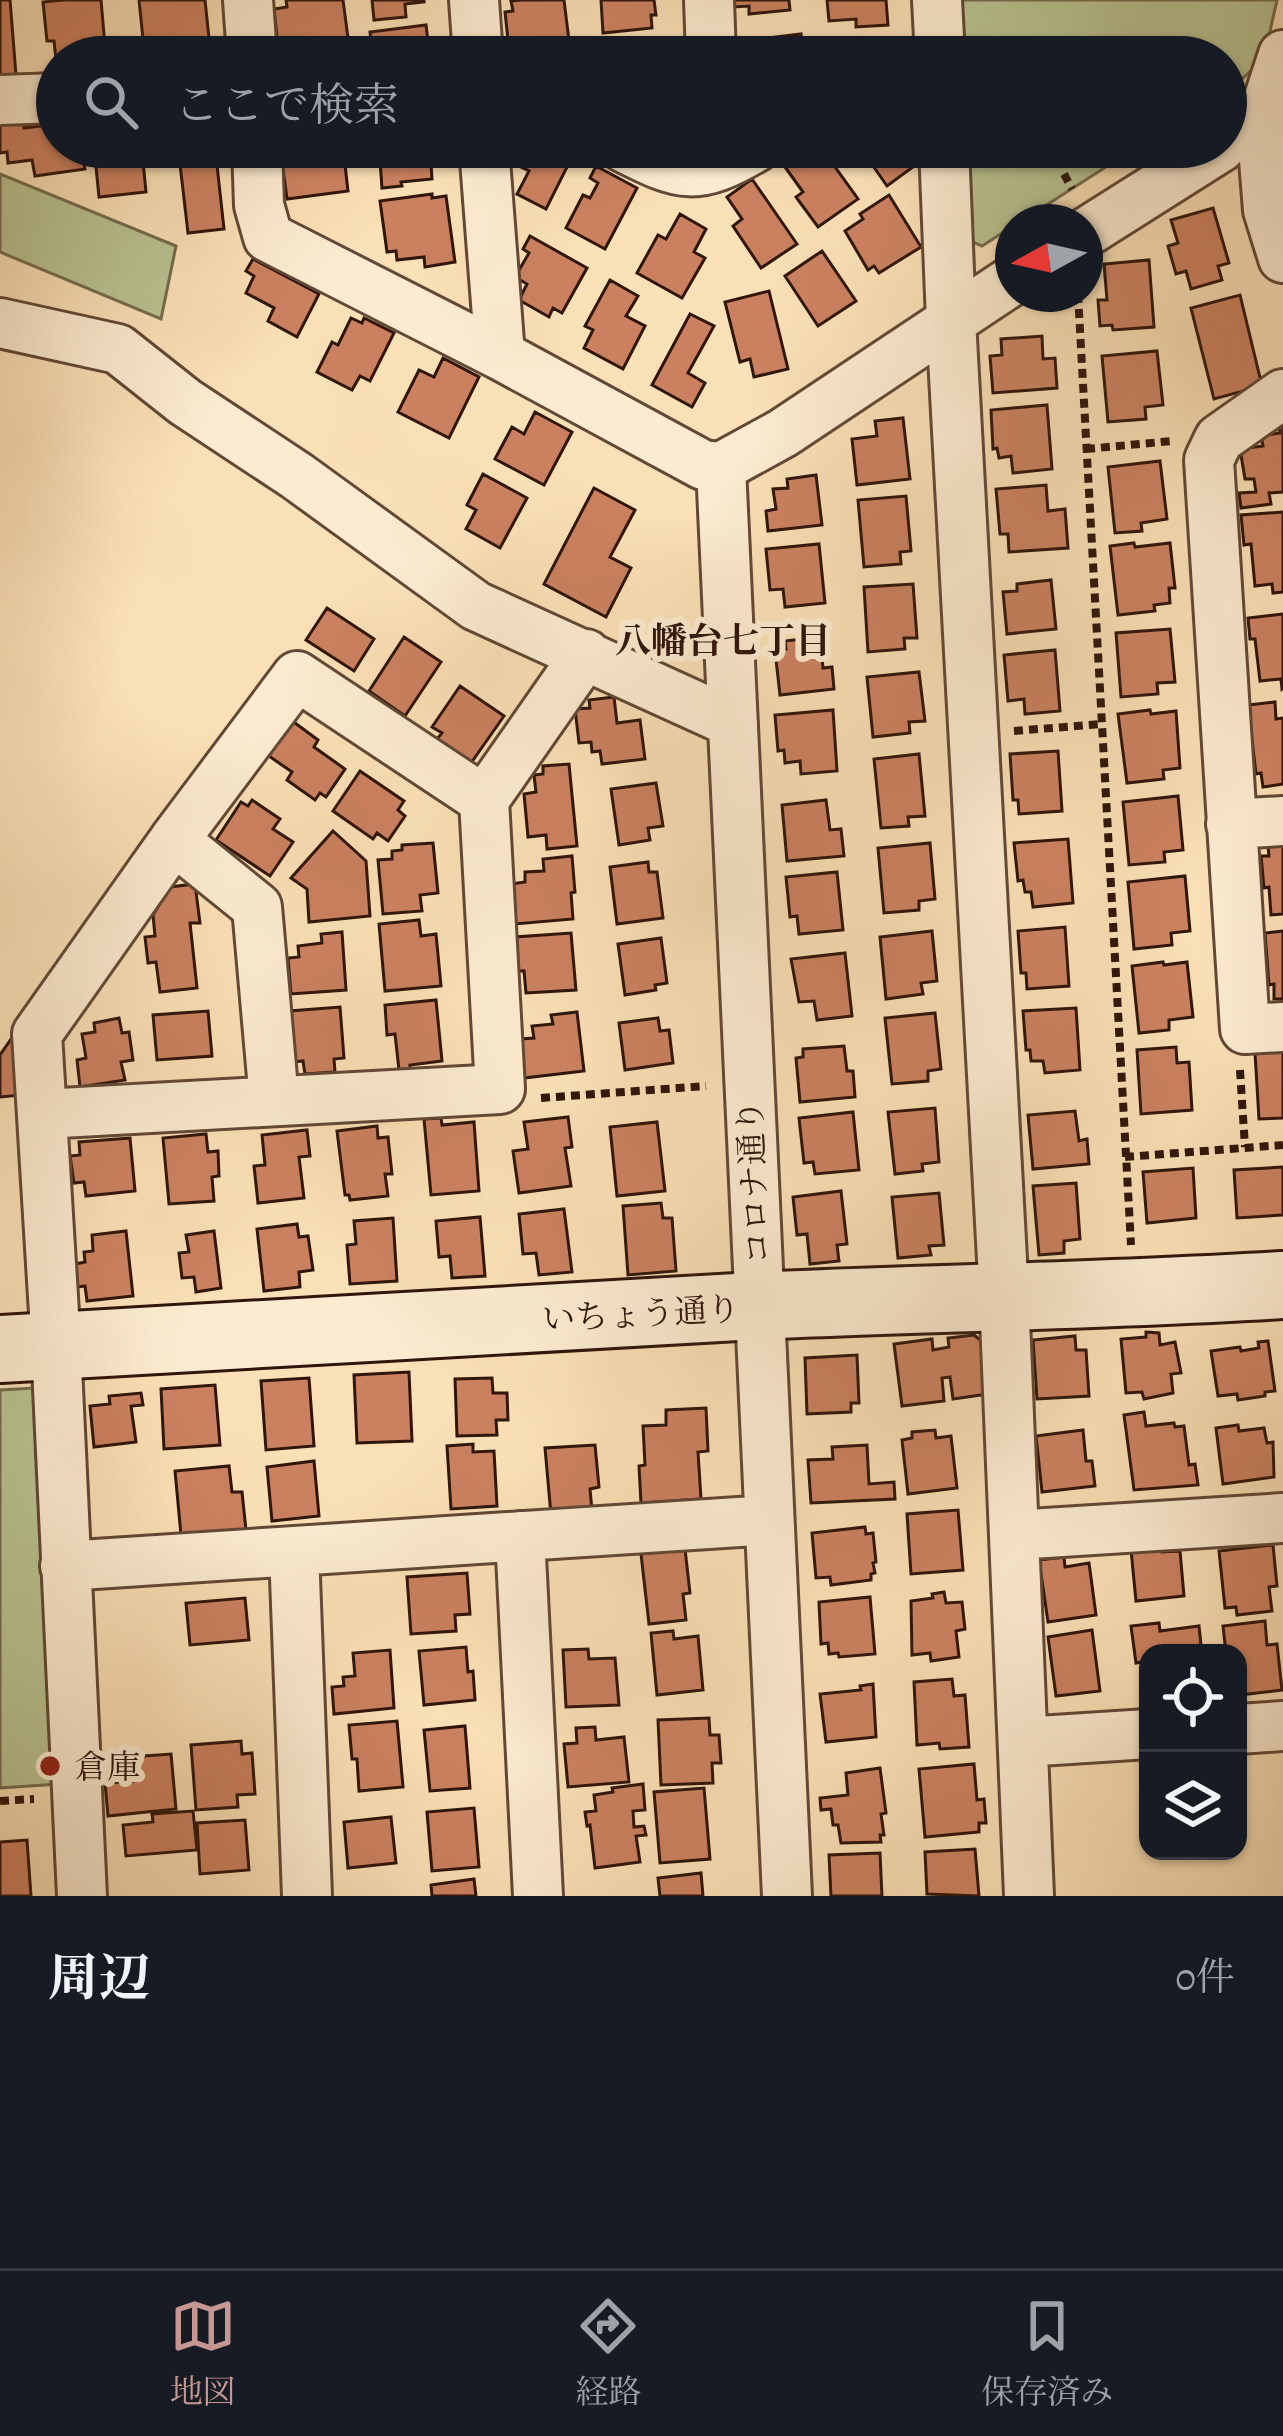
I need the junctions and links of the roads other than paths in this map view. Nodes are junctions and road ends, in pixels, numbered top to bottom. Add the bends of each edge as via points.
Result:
1 (248, 0) edge
2 (474, 0) edge
3 (709, 0) edge
4 (251, 36) edge
5 (477, 36) edge
6 (710, 36) edge
7 (1283, 55) edge
8 (36, 99) edge
9 (0, 100) edge
10 (1247, 118) edge
11 (1247, 162) edge
12 (257, 168) edge
13 (486, 168) edge
14 (671, 168) edge
15 (707, 168) edge
16 (945, 168) edge
17 (1170, 168) edge
18 (1094, 204) edge
19 (1283, 257) edge
20 (995, 292) edge
21 (951, 320) junction
22 (0, 322) edge
23 (500, 355) junction
24 (1283, 394) edge
25 (721, 467) junction
26 (586, 654) junction
27 (733, 723) junction
28 (484, 800) junction
29 (1283, 820) edge
30 (1231, 824) junction
31 (175, 840) junction
32 (1283, 1027) edge
33 (274, 1100) junction
34 (42, 1114) junction
35 (1283, 1285) edge
36 (1004, 1295) junction
37 (759, 1306) junction
38 (28, 1347) edge
39 (1283, 1518) edge
40 (769, 1520) junction
41 (1014, 1535) junction
42 (520, 1536) junction
43 (294, 1551) junction
44 (65, 1566) junction
45 (1283, 1726) edge
46 (1247, 1728) edge
47 (1139, 1735) edge
48 (1023, 1742) junction
49 (82, 1896) edge
50 (307, 1896) edge
51 (538, 1896) edge
52 (787, 1896) edge
53 (1029, 1896) edge

1 - 4 street
2 - 5 street
3 - 6 street
7 - 10 street
8 - 9 street
11 - 19 street
12 - 23 street via 268,237
13 - 23 street
14 - 15 street
16 - 21 street
17 - 18 street
20 - 21 street
21 - 25 street
21 - 36 street
22 - 26 street via 118,349 476,606
23 - 25 street
24 - 30 street via 1219,439 1210,460
25 - 27 street, コロナ通り
26 - 27 street
26 - 28 street
27 - 37 street, コロナ通り
28 - 31 street via 296,676
28 - 33 street via 500,1089
29 - 30 street
30 - 32 street via 1245,1029
31 - 33 street via 257,907
31 - 34 street via 37,1034
33 - 34 street
34 - 38 street
35 - 36 street, いちょう通り
36 - 37 street, いちょう通り
36 - 41 street
37 - 38 street, いちょう通り
37 - 40 street, コロナ通り
38 - 44 street
39 - 41 street
40 - 42 street
40 - 52 street, コロナ通り
41 - 48 street
42 - 43 street
42 - 51 street
43 - 44 street
43 - 50 street
44 - 49 street via 65,1796
45 - 46 street
47 - 48 street
48 - 53 street

